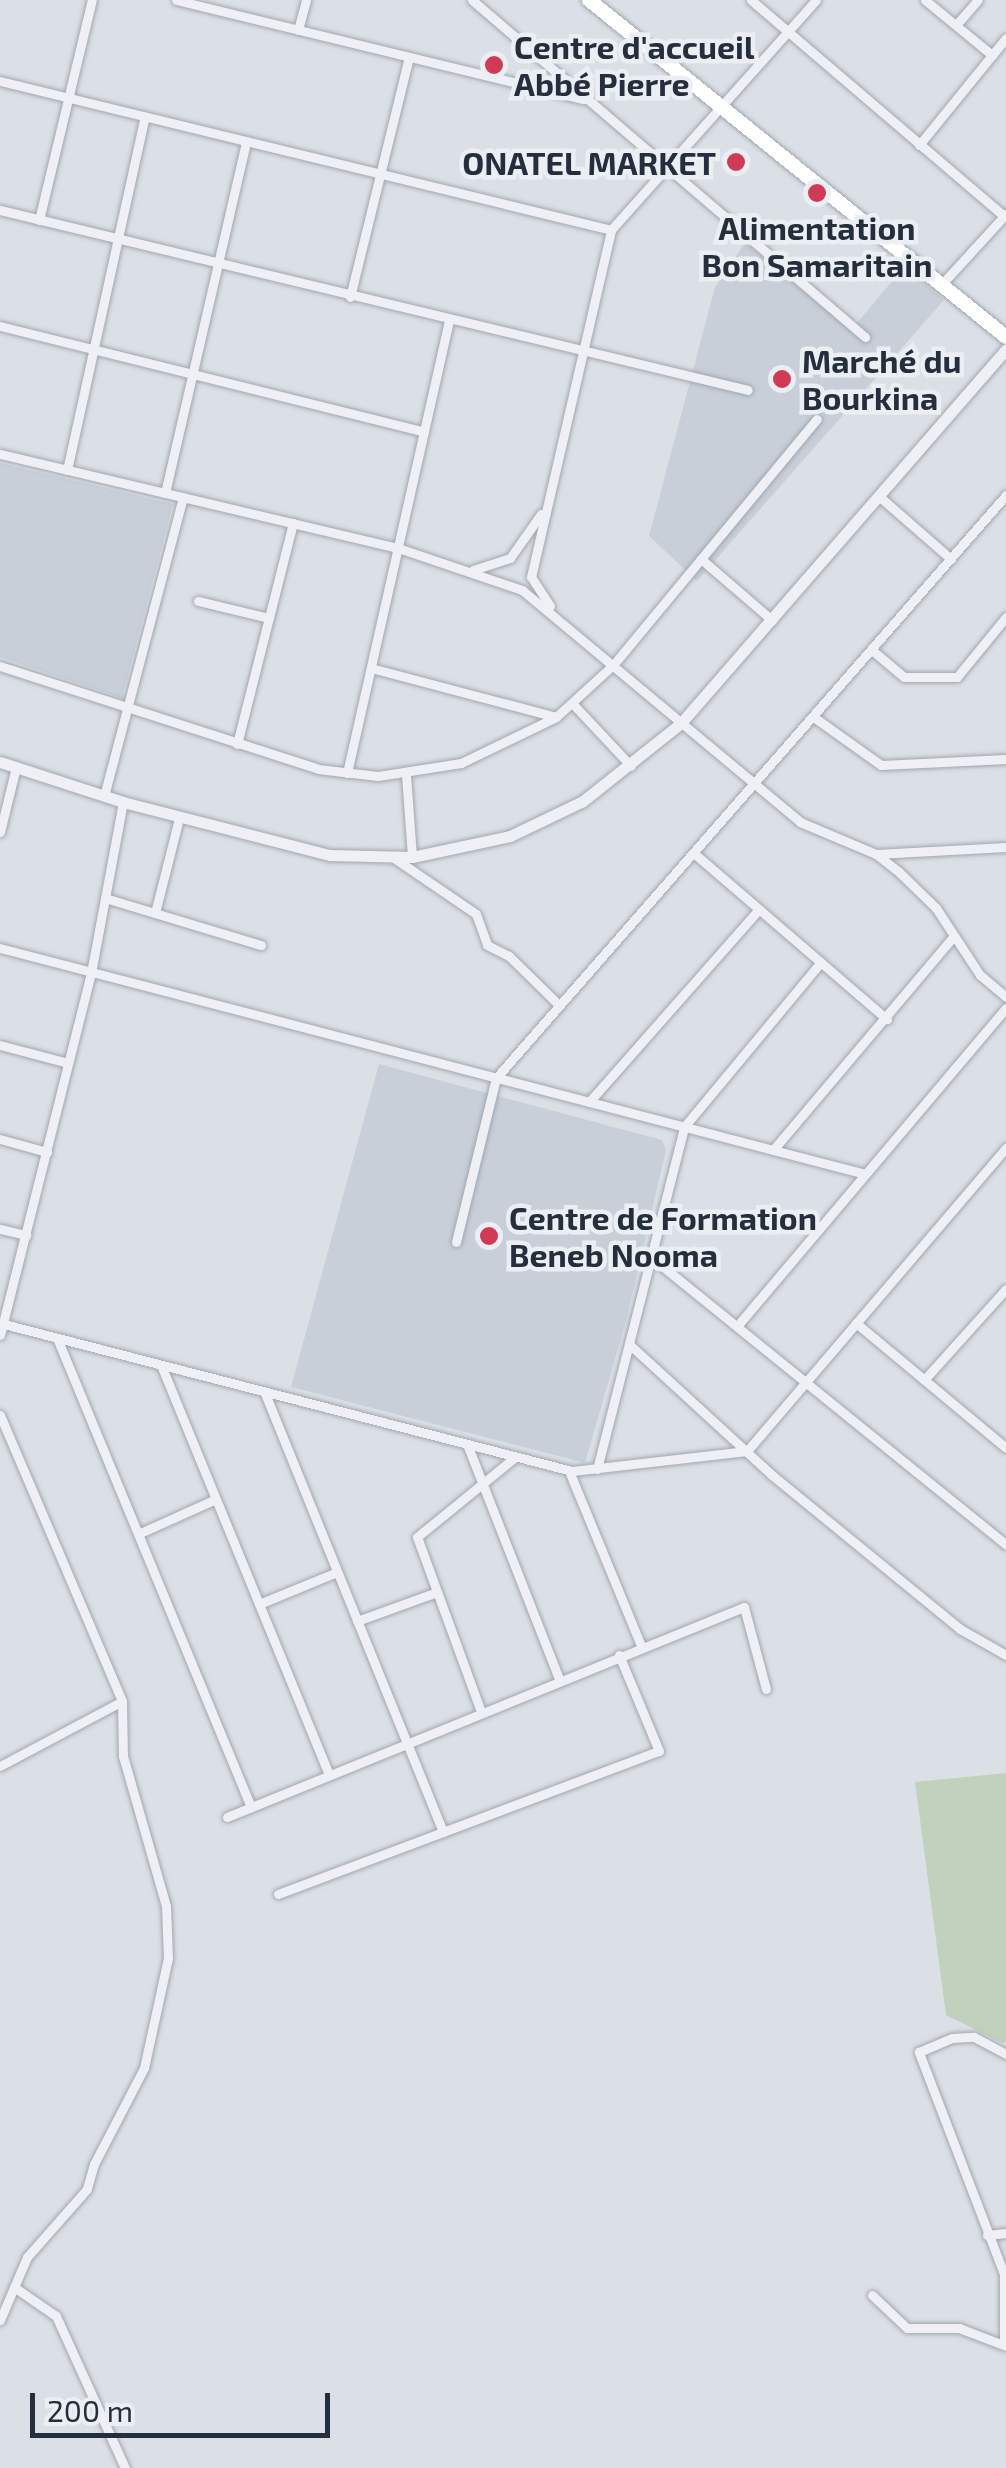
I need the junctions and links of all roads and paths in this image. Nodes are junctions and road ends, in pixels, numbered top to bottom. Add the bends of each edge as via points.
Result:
1 (92, 0) edge
2 (306, 0) edge
3 (472, 0) edge
4 (590, 0) edge
5 (751, 0) edge
6 (816, 0) edge
7 (925, 0) edge
8 (978, 0) edge
9 (183, 1) edge
10 (956, 25) junction
11 (298, 30) junction
12 (787, 34) junction
13 (1006, 38) edge
14 (992, 54) junction
15 (410, 57) junction
16 (0, 81) edge
17 (68, 98) junction
18 (585, 100) junction
19 (720, 106) junction
20 (145, 116) junction
21 (246, 141) junction
22 (919, 145) junction
23 (665, 170) junction
24 (381, 174) junction
25 (0, 210) edge
26 (1005, 215) edge
27 (40, 220) junction
28 (612, 230) junction
29 (118, 240) junction
30 (218, 264) junction
31 (938, 288) junction
32 (350, 297) junction
33 (449, 322) junction
34 (0, 326) edge
35 (865, 337) dead end
36 (1006, 337) edge
37 (94, 349) junction
38 (1006, 349) edge
39 (582, 354) junction
40 (192, 374) junction
41 (748, 390) dead end
42 (817, 418) dead end
43 (424, 432) junction
44 (0, 454) edge
45 (67, 470) junction
46 (165, 493) junction
47 (1006, 495) edge
48 (184, 497) junction
49 (881, 498) junction
50 (543, 512) junction
51 (293, 523) junction
52 (398, 548) junction
53 (701, 559) junction
54 (951, 559) junction
55 (472, 570) junction
56 (198, 601) dead end
57 (555, 612) junction
58 (1006, 617) edge
59 (268, 618) junction
60 (772, 620) junction
61 (873, 651) junction
62 (614, 664) junction
63 (0, 666) edge
64 (371, 668) junction
65 (572, 702) junction
66 (128, 708) junction
67 (556, 717) junction
68 (816, 718) junction
69 (681, 723) junction
70 (237, 744) junction
71 (1006, 760) edge
72 (0, 762) edge
73 (16, 767) junction
74 (632, 767) junction
75 (347, 773) junction
76 (406, 775) junction
77 (756, 788) junction
78 (104, 796) junction
79 (124, 802) junction
80 (179, 818) junction
81 (0, 832) edge
82 (1006, 848) edge
83 (876, 854) junction
84 (696, 855) junction
85 (412, 857) junction
86 (394, 858) junction
87 (105, 898) junction
88 (759, 909) junction
89 (155, 913) junction
90 (953, 937) junction
91 (261, 945) dead end
92 (0, 948) edge
93 (821, 962) junction
94 (90, 973) junction
95 (1006, 996) edge
96 (558, 1004) junction
97 (1006, 1008) edge
98 (886, 1019) junction
99 (0, 1045) edge
100 (68, 1063) junction
101 (496, 1078) junction
102 (589, 1102) junction
103 (684, 1127) junction
104 (0, 1139) edge
105 (1006, 1148) edge
106 (773, 1150) junction
107 (46, 1152) junction
108 (865, 1174) junction
109 (0, 1228) edge
110 (26, 1236) junction
111 (456, 1242) dead end
112 (651, 1257) junction
113 (1006, 1289) edge
114 (2, 1323) edge
115 (856, 1323) junction
116 (738, 1325) junction
117 (0, 1336) edge
118 (58, 1338) junction
119 (629, 1344) junction
120 (161, 1365) junction
121 (924, 1380) junction
122 (807, 1381) junction
123 (264, 1391) junction
124 (0, 1415) edge
125 (467, 1444) junction
126 (1006, 1448) edge
127 (747, 1451) junction
128 (514, 1456) junction
129 (597, 1468) junction
130 (569, 1470) junction
131 (482, 1480) junction
132 (216, 1498) junction
133 (138, 1534) junction
134 (1006, 1544) edge
135 (337, 1572) junction
136 (438, 1592) junction
137 (259, 1604) junction
138 (357, 1622) junction
139 (641, 1646) junction
140 (619, 1655) junction
141 (1006, 1655) edge
142 (559, 1678) junction
143 (766, 1689) dead end
144 (122, 1702) junction
145 (480, 1710) junction
146 (406, 1741) junction
147 (0, 1766) edge
148 (328, 1774) junction
149 (251, 1806) junction
150 (227, 1817) dead end
151 (443, 1832) junction
152 (278, 1894) dead end
153 (1006, 2054) edge
154 (1006, 2232) edge
155 (987, 2235) junction
156 (14, 2287) junction
157 (872, 2295) dead end
158 (0, 2320) edge
159 (1005, 2346) edge
160 (125, 2468) edge

1 - 17 street
2 - 11 street
3 - 18 street
4 - 19 main road
5 - 12 street
6 - 12 street
7 - 10 street
8 - 10 street
9 - 11 street
10 - 14 street
11 - 15 street
12 - 19 street
12 - 22 street
13 - 14 street
14 - 22 street
15 - 18 street
15 - 24 street
16 - 17 street
17 - 20 street
17 - 27 street
18 - 23 street
19 - 23 street
19 - 31 main road
20 - 21 street
20 - 29 street
21 - 24 street
21 - 30 street
22 - 26 street
23 - 28 street
23 - 35 street
24 - 28 street
24 - 32 street
25 - 27 street
26 - 31 street
27 - 29 street
28 - 39 street
29 - 30 street
29 - 37 street
30 - 32 street
30 - 40 street
31 - 36 main road
32 - 33 street
33 - 39 street
33 - 43 street
34 - 37 street
37 - 40 street
37 - 45 street
38 - 49 street
39 - 41 street
39 - 50 street
40 - 43 street
40 - 46 street
42 - 53 street
43 - 52 street
44 - 45 street
45 - 46 street
46 - 48 street
47 - 54 street
48 - 51 street
48 - 66 street
49 - 54 street
49 - 60 street
50 - 55 street via 510,558
50 - 57 street via 531,577
51 - 52 street
51 - 59 street
52 - 55 street
52 - 64 street
53 - 60 street
53 - 62 street
54 - 61 street
55 - 57 street
56 - 59 street
57 - 62 street
58 - 61 street via 957,677 904,677
59 - 70 street
60 - 69 street
61 - 68 street
62 - 65 street
62 - 69 street
63 - 66 street
64 - 67 street
64 - 75 street
65 - 67 street
65 - 74 street
66 - 70 street
66 - 78 street
67 - 76 street via 492,752
68 - 71 street via 881,765
68 - 77 street
69 - 74 street
69 - 77 street
70 - 75 street
72 - 73 street
73 - 78 street
73 - 81 street
74 - 85 street via 584,801 510,836
75 - 76 street
76 - 85 street
77 - 83 street via 800,822
77 - 84 street
78 - 79 street
79 - 80 street
79 - 87 street
80 - 86 street via 290,848
80 - 89 street
82 - 83 street
83 - 90 street via 936,908
84 - 88 street
84 - 96 street
85 - 86 street
86 - 96 street via 476,914 487,945 509,956
87 - 89 street
87 - 94 street
88 - 93 street
88 - 102 street
89 - 91 street
90 - 95 street
90 - 98 street
92 - 94 street
93 - 98 street
93 - 103 street
94 - 100 street
94 - 101 street
96 - 101 street
97 - 108 street
98 - 106 street
99 - 100 street
100 - 107 street
101 - 102 street
101 - 111 street
102 - 103 street
103 - 106 street
103 - 112 street
104 - 107 street
105 - 115 street
106 - 108 street
107 - 110 street
108 - 116 street
109 - 110 street
110 - 114 street
112 - 116 street
112 - 119 street
113 - 121 street
114 - 117 street
114 - 118 street
115 - 121 street
115 - 122 street
116 - 122 street
118 - 120 street
118 - 133 street
119 - 127 street
119 - 129 street
120 - 123 street
120 - 132 street
121 - 126 street
122 - 127 street
122 - 134 street
123 - 125 street
123 - 135 street
124 - 144 street
125 - 128 street
125 - 131 street
127 - 129 street
127 - 141 street via 960,1629
128 - 130 street
128 - 131 street
129 - 130 street
130 - 139 street
131 - 136 street via 417,1536
131 - 142 street
132 - 133 street
132 - 137 street
133 - 149 street
135 - 137 street
135 - 138 street
136 - 138 street
136 - 145 street
137 - 148 street
138 - 146 street
139 - 140 street
139 - 143 street via 744,1607
140 - 142 street
140 - 151 street via 659,1751
142 - 145 street
144 - 147 street
144 - 156 street via 122,1756 166,1906 164,1998 144,2068 87,2190 27,2257
145 - 146 street
146 - 148 street
146 - 151 street
148 - 149 street
149 - 150 street
151 - 152 street
153 - 155 street via 974,2037 918,2052
154 - 155 street
155 - 159 street via 1004,2274
156 - 158 street
156 - 160 street via 56,2316 96,2392
157 - 159 street via 907,2328 959,2328

